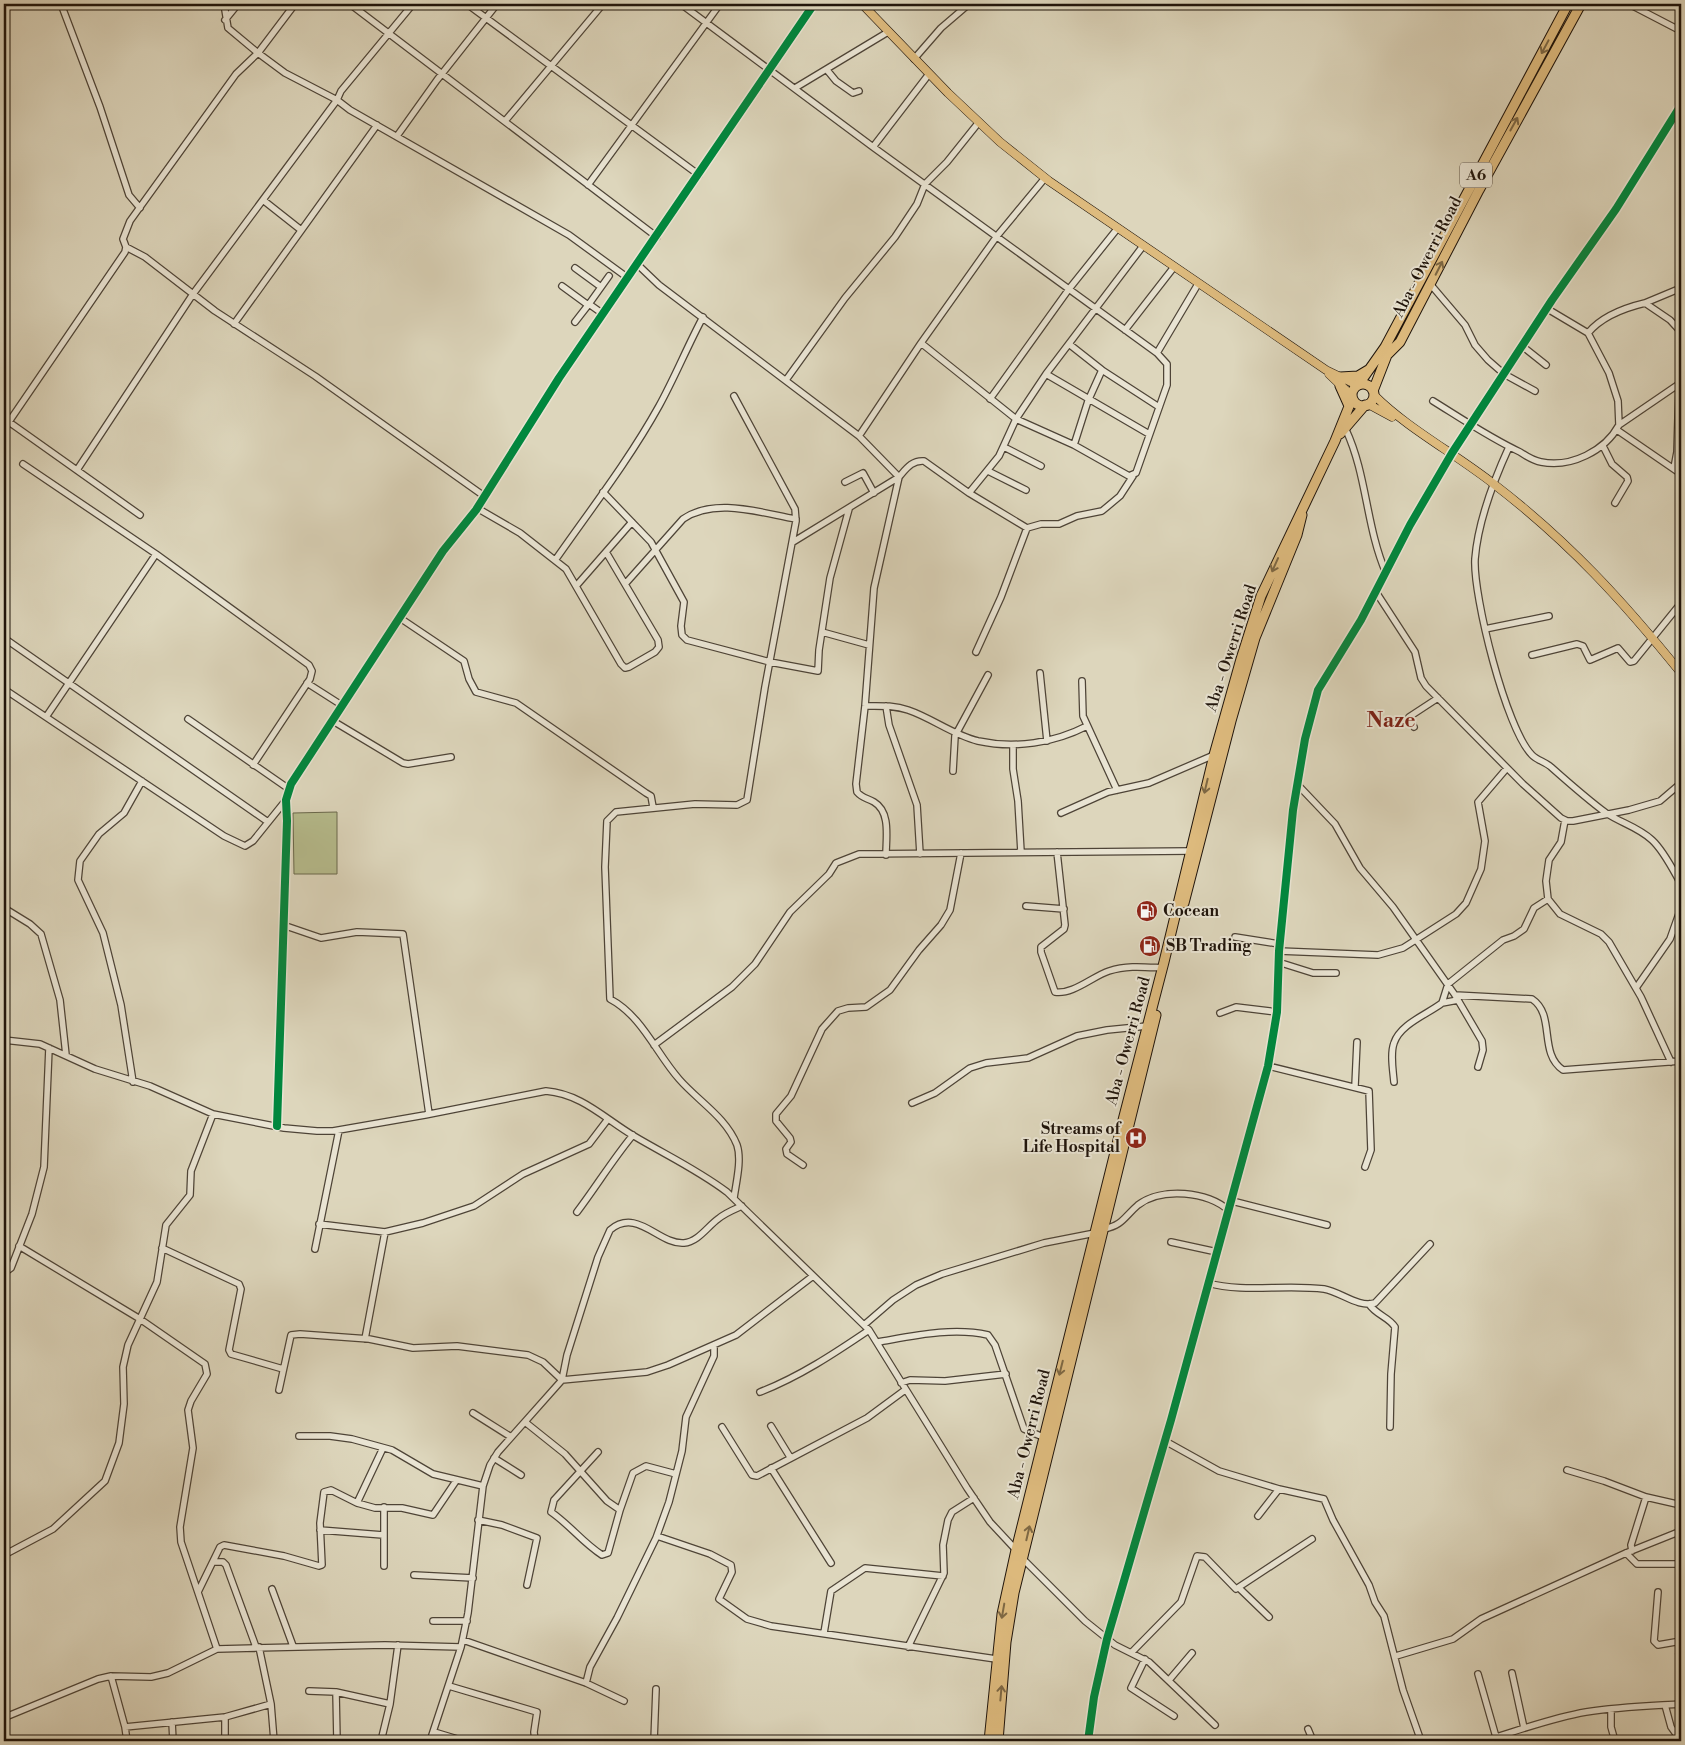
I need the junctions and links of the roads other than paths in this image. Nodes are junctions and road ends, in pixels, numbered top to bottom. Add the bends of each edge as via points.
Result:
1 (62, 4) edge
2 (135, 4) edge
3 (140, 4) edge
4 (224, 4) edge
5 (238, 4) edge
6 (295, 4) edge
7 (350, 4) edge
8 (413, 4) edge
9 (467, 4) edge
10 (497, 4) edge
11 (602, 4) edge
12 (681, 4) edge
13 (720, 4) edge
14 (814, 4) edge
15 (862, 4) edge
16 (969, 4) edge
17 (1568, 4) edge
18 (1581, 4) edge
19 (1630, 4) edge
20 (486, 18) junction
21 (225, 20) junction
22 (706, 23) junction
23 (1681, 31) edge
24 (888, 32) junction
25 (389, 33) junction
26 (258, 53) junction
27 (914, 59) junction
28 (550, 66) junction
29 (769, 68) junction
30 (827, 70) junction
31 (442, 74) junction
32 (929, 74) junction
33 (795, 88) junction
34 (859, 91) dead end
35 (1526, 93) junction
36 (337, 100) junction
37 (1681, 105) edge
38 (504, 121) junction
39 (979, 122) junction
40 (377, 125) junction
41 (631, 126) junction
42 (397, 136) junction
43 (873, 147) junction
44 (699, 175) junction
45 (1045, 178) junction
46 (925, 184) junction
47 (588, 185) junction
48 (263, 200) junction
49 (140, 208) junction
50 (1117, 229) junction
51 (301, 230) junction
52 (997, 236) junction
53 (657, 237) junction
54 (1143, 246) junction
55 (126, 247) junction
56 (637, 264) junction
57 (1174, 267) junction
58 (575, 268) dead end
59 (609, 276) dead end
60 (628, 278) junction
61 (1198, 284) junction
62 (1430, 285) junction
63 (562, 286) dead end
64 (601, 287) junction
65 (1681, 288) edge
66 (1069, 289) junction
67 (194, 294) junction
68 (1645, 303) junction
69 (588, 304) junction
70 (1095, 308) junction
71 (1546, 308) junction
72 (604, 314) junction
73 (703, 317) junction
74 (575, 322) dead end
75 (234, 324) junction
76 (1125, 330) junction
77 (1681, 332) edge
78 (1588, 333) junction
79 (921, 343) junction
80 (1069, 344) junction
81 (1522, 346) junction
82 (1157, 353) junction
83 (1546, 365) dead end
84 (1374, 366) junction
85 (1102, 370) junction
86 (1046, 374) junction
87 (1504, 374) junction
88 (1681, 376) edge
89 (786, 380) junction
90 (1340, 381) junction
91 (1358, 384) junction
92 (1680, 384) junction
93 (1535, 391) dead end
94 (1374, 393) junction
95 (734, 396) dead end
96 (990, 399) junction
97 (1680, 399) edge
98 (1351, 400) junction
99 (1088, 401) junction
100 (1433, 401) dead end
101 (1367, 405) junction
102 (1159, 408) junction
103 (4, 414) edge
104 (1016, 419) junction
105 (9, 422) junction
106 (1472, 425) junction
107 (1415, 427) junction
108 (1618, 427) junction
109 (4, 429) edge
110 (1346, 430) junction
111 (1149, 434) junction
112 (859, 436) junction
113 (1336, 441) junction
114 (1074, 445) junction
115 (1603, 446) junction
116 (1004, 447) junction
117 (1509, 447) junction
118 (1452, 453) junction
119 (23, 464) dead end
120 (1041, 466) dead end
121 (1674, 468) junction
122 (77, 470) junction
123 (988, 471) junction
124 (1681, 474) edge
125 (1133, 476) junction
126 (899, 477) junction
127 (845, 482) dead end
128 (1494, 484) junction
129 (1026, 490) dead end
130 (603, 492) junction
131 (874, 493) junction
132 (969, 493) junction
133 (484, 496) junction
134 (1615, 503) dead end
135 (1303, 505) junction
136 (477, 508) junction
137 (849, 509) junction
138 (140, 516) dead end
139 (796, 520) junction
140 (632, 522) junction
141 (1026, 528) junction
142 (793, 542) junction
143 (606, 552) junction
144 (656, 552) junction
145 (156, 554) junction
146 (556, 559) junction
147 (1386, 573) junction
148 (626, 583) junction
149 (577, 585) junction
150 (1376, 592) junction
151 (1681, 603) edge
152 (1549, 616) dead end
153 (400, 618) junction
154 (1485, 629) junction
155 (822, 632) junction
156 (4, 638) edge
157 (1654, 639) junction
158 (869, 645) junction
159 (976, 652) dead end
160 (1532, 655) dead end
161 (770, 662) junction
162 (1040, 672) dead end
163 (1681, 673) edge
164 (988, 675) dead end
165 (1082, 681) dead end
166 (67, 683) junction
167 (307, 683) junction
168 (4, 689) edge
169 (1438, 698) junction
170 (342, 706) junction
171 (865, 706) junction
172 (886, 706) junction
173 (46, 717) junction
174 (188, 719) dead end
175 (333, 721) junction
176 (1087, 726) junction
177 (1414, 727) dead end
178 (957, 733) junction
179 (1047, 741) junction
180 (1013, 745) junction
181 (1214, 755) junction
182 (451, 757) dead end
183 (252, 765) junction
184 (1507, 768) junction
185 (953, 771) dead end
186 (142, 781) junction
187 (1681, 783) edge
188 (1297, 784) junction
189 (289, 789) junction
190 (1117, 790) junction
191 (286, 800) junction
192 (654, 807) junction
193 (1061, 813) dead end
194 (1608, 814) junction
195 (1565, 820) junction
196 (268, 822) junction
197 (1021, 852) junction
198 (1057, 852) junction
199 (1191, 852) junction
200 (961, 853) junction
201 (920, 854) junction
202 (886, 855) junction
203 (1681, 884) edge
204 (1548, 899) junction
205 (1026, 906) dead end
206 (4, 908) edge
207 (1681, 908) edge
208 (1064, 909) junction
209 (284, 925) junction
210 (1235, 937) dead end
211 (1417, 941) junction
212 (1280, 944) junction
213 (1279, 951) junction
214 (1278, 962) junction
215 (1163, 968) junction
216 (1336, 974) dead end
217 (1448, 984) junction
218 (1636, 988) junction
219 (1457, 998) junction
220 (1442, 1003) junction
221 (1276, 1012) junction
222 (1220, 1013) dead end
223 (1147, 1026) junction
224 (4, 1040) edge
225 (1357, 1042) dead end
226 (654, 1045) junction
227 (49, 1048) junction
228 (66, 1055) junction
229 (1681, 1061) edge
230 (1670, 1062) junction
231 (1268, 1066) junction
232 (1478, 1067) dead end
233 (133, 1082) junction
234 (1394, 1082) dead end
235 (1354, 1086) junction
236 (912, 1103) dead end
237 (213, 1114) junction
238 (429, 1114) junction
239 (608, 1119) junction
240 (277, 1126) junction
241 (340, 1130) junction
242 (633, 1136) junction
243 (803, 1165) dead end
244 (1365, 1167) dead end
245 (734, 1198) junction
246 (1232, 1201) junction
247 (742, 1206) junction
248 (1229, 1211) junction
249 (577, 1212) dead end
250 (319, 1224) junction
251 (1327, 1225) dead end
252 (1099, 1231) junction
253 (385, 1232) junction
254 (1170, 1242) dead end
255 (1430, 1244) dead end
256 (19, 1246) junction
257 (162, 1248) junction
258 (315, 1249) dead end
259 (1217, 1252) junction
260 (4, 1273) edge
261 (813, 1276) junction
262 (1208, 1283) junction
263 (1369, 1304) junction
264 (140, 1319) junction
265 (867, 1328) junction
266 (365, 1339) junction
267 (878, 1342) junction
268 (714, 1345) junction
269 (283, 1369) junction
270 (1006, 1374) junction
271 (562, 1380) junction
272 (901, 1383) junction
273 (279, 1390) dead end
274 (905, 1390) junction
275 (760, 1392) dead end
276 (472, 1413) dead end
277 (525, 1422) junction
278 (771, 1426) dead end
279 (1390, 1426) dead end
280 (722, 1427) dead end
281 (299, 1436) dead end
282 (511, 1437) junction
283 (1043, 1437) junction
284 (1165, 1441) junction
285 (383, 1448) junction
286 (598, 1452) dead end
287 (790, 1457) junction
288 (494, 1458) junction
289 (771, 1468) junction
290 (1567, 1470) dead end
291 (580, 1471) junction
292 (676, 1474) junction
293 (521, 1475) dead end
294 (456, 1481) junction
295 (483, 1486) junction
296 (1279, 1489) junction
297 (1646, 1497) junction
298 (974, 1498) junction
299 (357, 1503) junction
300 (1681, 1505) edge
301 (384, 1507) junction
302 (620, 1510) junction
303 (1258, 1516) dead end
304 (478, 1520) junction
305 (320, 1530) junction
306 (1681, 1531) edge
307 (383, 1535) junction
308 (657, 1536) junction
309 (1312, 1539) dead end
310 (1016, 1550) junction
311 (1629, 1552) junction
312 (4, 1555) edge
313 (1022, 1558) junction
314 (213, 1562) junction
315 (831, 1563) dead end
316 (1676, 1564) dead end
317 (384, 1566) dead end
318 (414, 1575) dead end
319 (943, 1576) junction
320 (473, 1578) junction
321 (527, 1585) dead end
322 (1239, 1588) junction
323 (272, 1589) dead end
324 (198, 1592) junction
325 (1658, 1592) dead end
326 (1269, 1617) dead end
327 (433, 1621) dead end
328 (467, 1621) junction
329 (824, 1633) junction
330 (1107, 1639) junction
331 (463, 1640) junction
332 (1681, 1642) edge
333 (398, 1645) junction
334 (293, 1646) junction
335 (258, 1647) junction
336 (460, 1647) junction
337 (908, 1647) junction
338 (217, 1649) junction
339 (1132, 1652) junction
340 (1192, 1653) dead end
341 (1396, 1656) junction
342 (996, 1659) junction
343 (1145, 1659) junction
344 (1512, 1673) dead end
345 (1478, 1674) dead end
346 (111, 1676) junction
347 (1170, 1679) junction
348 (586, 1683) junction
349 (449, 1686) junction
350 (656, 1689) dead end
351 (309, 1691) dead end
352 (336, 1692) junction
353 (624, 1701) dead end
354 (271, 1704) junction
355 (390, 1704) junction
356 (1680, 1704) edge
357 (1665, 1705) junction
358 (1611, 1709) junction
359 (8, 1716) dead end
360 (1174, 1716) dead end
361 (225, 1717) junction
362 (172, 1722) junction
363 (1215, 1725) dead end
364 (125, 1727) junction
365 (1524, 1728) junction
366 (1308, 1729) dead end
367 (434, 1732) junction
368 (1496, 1737) junction
369 (127, 1741) edge
370 (174, 1741) edge
371 (225, 1741) edge
372 (274, 1741) edge
373 (337, 1741) edge
374 (381, 1741) edge
375 (430, 1741) edge
376 (464, 1741) edge
377 (535, 1741) edge
378 (654, 1741) edge
379 (989, 1741) edge
380 (998, 1741) edge
381 (1088, 1741) edge
382 (1313, 1741) edge
383 (1421, 1741) edge
384 (1483, 1741) edge
385 (1616, 1741) edge
386 (1681, 1741) edge

1 - 49 street via 129,195
2 - 3 street
4 - 21 street
5 - 21 street
6 - 26 street
7 - 25 street
8 - 25 street
9 - 20 street
10 - 20 street
11 - 28 street
12 - 22 street
13 - 22 street
14 - 29 street
15 - 24 main road
16 - 27 street via 941,28
17 -> 35 highway, Aba - Owerri Road / A6
18 - 35 highway, Aba - Owerri Road / A6
19 - 23 street
20 - 28 street
20 - 31 street
21 - 26 street via 238,39
22 - 29 street
22 - 41 street
24 - 27 main road
24 - 30 street
25 - 31 street
25 - 36 street
26 - 36 street via 285,73
26 - 49 street via 236,74
27 - 32 main road
28 - 38 street
28 - 41 street
29 - 33 street
29 - 44 street
30 - 33 street
30 - 34 street via 841,86 853,93
31 - 38 street
31 - 42 street
32 - 39 main road
32 - 43 street
33 - 43 street
62 -> 35 highway, Aba - Owerri Road / A6
35 - 84 highway, Aba - Owerri Road / A6
36 - 40 street
36 - 48 street
37 - 71 street via 1616,209
38 - 47 street
39 - 45 main road
39 - 46 street
40 - 42 street
40 - 51 street
41 - 44 street
41 - 47 street
42 - 60 street via 569,235
43 - 46 street
44 - 53 street
45 - 50 main road
45 - 52 street
46 - 52 street
46 - 89 street via 917,204 895,237 845,298
47 - 53 street
48 - 51 street
48 - 67 street
49 - 55 street via 125,230
50 - 54 main road
50 - 66 street
51 - 75 street
52 - 66 street
52 - 79 street
53 - 56 street
54 - 57 main road
54 - 70 street
55 - 67 street via 145,257
55 - 105 street
56 - 60 street
56 - 73 street via 659,285
57 - 61 main road
57 - 76 street
58 - 64 street
59 - 64 street
60 - 72 street
61 - 82 street
61 - 90 main road
62 - 87 street via 1465,325 1475,345
62 - 94 highway, Aba - Owerri Road / A6 via 1400,342 1387,355
63 - 69 street
64 - 69 street
65 - 68 street
66 - 70 street
66 - 96 street
67 - 75 street
67 - 122 street
68 - 77 street
68 - 78 street via 1620,310
69 - 72 street
69 - 74 street
70 - 76 street
70 - 80 street
71 - 78 street
71 - 81 street
72 - 133 street
73 - 89 street
73 - 130 street via 658,409
75 - 133 street via 315,376
76 - 82 street
78 - 108 street via 1609,373 1618,401
79 - 96 street
79 - 112 street
80 - 85 street
80 - 86 street
81 - 83 street
81 - 87 street
82 - 102 street via 1165,360 1168,374
84 - 90 highway via 1358,376
84 - 91 highway, Aba - Owerri Road / A6
85 - 99 street
85 - 102 street
86 - 99 street
86 - 104 street
87 - 93 street
87 - 106 street
88 - 92 street
89 - 112 street
90 - 91 main road
90 - 98 highway
91 - 94 highway via 1369,386
91 - 98 highway, Aba - Owerri Road / A6 via 1353,389
92 - 97 street
92 - 108 street
94 - 101 highway, Aba - Owerri Road / A6
94 - 107 main road via 1391,412
95 - 139 street via 795,508
96 - 104 street
97 - 121 street
98 - 101 highway
98 - 113 highway, Aba - Owerri Road / A6
99 - 111 street
99 - 114 street
100 - 106 street
101 - 107 main road
101 - 110 highway, Aba - Owerri Road / A6
102 - 111 street
103 - 105 street
104 - 114 street
104 - 116 street
105 - 109 street
105 - 122 street
106 - 117 street
106 - 118 street
107 - 118 main road
108 - 115 street
108 - 121 street
110 - 113 highway, Aba - Owerri Road / A6
110 - 147 street via 1359,465 1373,534
111 - 125 street
112 - 126 street
113 - 135 highway, Aba - Owerri Road / A6
114 - 125 street
115 - 117 street via 1580,458 1555,462 1540,462
115 - 134 street via 1612,464 1628,481
116 - 120 street
116 - 123 street
117 - 128 street
118 - 128 main road
118 - 147 street via 1410,524
119 - 145 street
121 - 124 street
122 - 138 street
123 - 129 street
123 - 132 street
125 - 141 street via 1120,496 1102,511 1059,524
126 - 131 street
126 - 132 street via 916,461 924,462
126 - 158 street via 874,588
127 - 131 street via 863,473
128 - 154 street via 1475,561
128 - 157 main road via 1550,528
130 - 140 street
130 - 146 street
131 - 137 street
132 - 141 street
133 - 136 street
135 -> 181 highway, Aba - Owerri Road / A6 via 1253,619
135 - 252 highway, Aba - Owerri Road / A6 via 1297,535 1255,638 1231,721
136 - 146 street
136 - 153 street via 443,551
137 - 142 street
137 - 155 street via 830,578
139 - 142 street
139 - 144 street via 727,507 693,513 682,518
140 - 143 street
140 - 144 street
141 - 159 street via 1001,597
142 - 161 street
143 - 148 street
143 - 149 street
144 - 148 street
144 - 161 street via 684,602 681,626 682,635 687,640
145 - 166 street
145 - 167 street via 309,665 312,671
146 - 149 street
147 - 150 street
148 - 149 street via 659,647 625,668
150 - 169 street via 1415,652 1420,678
150 - 188 street via 1318,690
151 - 157 street
152 - 154 street
153 - 170 street
153 - 192 street via 464,661 476,692 506,699 536,716 646,792 651,796
154 - 194 street via 1499,681 1518,733 1527,748
155 - 158 street
155 - 161 street via 818,671
156 - 166 street
157 - 160 street via 1630,662 1618,648 1590,660 1583,646 1576,644
157 - 163 main road
158 - 171 street
161 - 192 street via 747,800 737,805
162 - 179 street
164 - 178 street
165 - 176 street via 1082,711
166 - 173 street
166 - 196 street
167 - 170 street
167 - 183 street
168 - 173 street
169 - 177 street via 1409,717
169 - 184 street
170 - 175 street
171 - 172 street
171 - 202 street via 856,792 883,810
172 - 178 street via 907,709
172 - 201 street via 898,754 917,805
173 - 186 street
174 - 183 street
175 - 182 street via 403,763
175 - 189 street
176 - 179 street via 1068,736
176 - 190 street
178 - 180 street via 978,741
178 - 185 street
179 - 180 street
180 - 197 street
181 - 190 street via 1149,783
181 -> 199 highway, Aba - Owerri Road / A6
183 - 189 street
184 - 195 street
184 - 211 street via 1478,802 1485,841 1476,884 1456,914
186 - 196 street via 244,846 253,841
186 - 233 street via 124,814 99,834 80,862 78,880 103,933 121,1004
187 - 194 street via 1660,801
188 - 211 street via 1335,824 1360,868
188 - 212 street
189 - 191 street
190 - 193 street
191 - 196 street
191 - 209 street
192 - 226 street via 616,812 607,822 605,867 610,999 621,1005
194 - 195 street
194 - 203 street via 1637,828 1653,841
195 - 204 street via 1561,842 1550,860 1546,881
197 - 198 street
197 - 200 street
198 - 199 street
198 - 208 street
199 - 215 highway, Aba - Owerri Road / A6
200 - 201 street
200 - 243 street via 950,910 941,925 918,950 890,990 866,1007 838,1012 822,1029 791,1096 776,1114 776,1121 790,1138 787,1154
201 - 202 street
202 - 226 street via 859,854 836,863 790,912 756,964 732,987
204 - 217 street via 1534,908 1524,929 1502,940
204 - 218 street via 1560,914 1605,938
205 - 208 street
206 - 228 street via 40,934 60,1000
207 - 218 street via 1670,939
208 - 215 street via 1064,929 1041,947 1055,992 1080,986 1125,967
209 - 238 street via 321,938 356,932 403,934
209 - 240 street
210 - 212 street
211 - 213 street via 1378,955
211 - 217 street
212 - 213 street
213 - 214 street
214 - 216 street via 1313,973
214 - 221 street
215 - 223 highway, Aba - Owerri Road / A6
217 - 219 street
217 - 220 street
218 - 230 street
219 - 220 street
219 - 230 street via 1532,999 1538,1003 1544,1015 1551,1058 1563,1070
219 - 232 street via 1482,1041
220 - 234 street via 1411,1023 1394,1041
221 - 222 street via 1236,1008
221 - 231 street
223 - 236 street via 1077,1036 1028,1058 986,1062 970,1068 935,1093
223 - 252 highway, Aba - Owerri Road / A6
224 - 227 street
225 - 235 street
226 - 245 street via 680,1080 733,1136 738,1153
227 - 228 street
227 - 256 street via 44,1167 32,1214
228 - 233 street
229 - 230 street
231 - 235 street
231 - 246 street
233 - 237 street via 150,1086
235 - 244 street via 1369,1091 1371,1095 1371,1150
237 - 240 street
237 - 257 street via 190,1175 190,1195 166,1225
238 - 239 street via 546,1091 579,1099
238 - 241 street
239 - 242 street
239 - 253 street via 589,1144 524,1174 482,1203 438,1219
240 - 241 street
241 - 250 street
242 - 245 street via 704,1175
242 - 249 street
245 - 247 street
246 - 248 street
246 - 251 street
247 - 261 street
247 - 271 street via 684,1243 667,1240 659,1233 635,1224 623,1224 610,1230 598,1257 567,1354
248 - 252 street via 1214,1200 1186,1195 1163,1196 1145,1201 1116,1226
248 - 259 street
250 - 253 street
250 - 258 street
252 - 265 street via 1044,1243 942,1274 893,1300
252 -> 283 highway, Aba - Owerri Road / A6
313 -> 252 highway, Aba - Owerri Road / A6
253 - 266 street
254 - 259 street
255 - 263 street via 1375,1303
256 - 260 street via 11,1268
256 - 264 street
257 - 264 street via 157,1282
257 - 269 street via 239,1284 231,1354
259 - 262 street
261 - 265 street
261 - 268 street via 736,1335
262 - 263 street via 1224,1288 1321,1289
262 - 284 street
263 - 279 street via 1374,1313 1395,1327
264 - 312 street via 128,1345 123,1367 124,1404 119,1443 105,1481 53,1529
264 - 324 street via 205,1364 207,1374 188,1410 193,1448 180,1527 181,1542
265 - 267 street
265 - 275 street via 845,1346
266 - 269 street via 291,1335
266 - 271 street via 413,1348 457,1346 528,1355 542,1362
267 - 270 street via 924,1334 988,1335
267 - 272 street
268 - 271 street via 647,1372
268 - 292 street via 714,1356 686,1417
269 - 273 street
270 - 272 street
270 - 283 street via 1024,1429
271 - 277 street
272 - 274 street
274 - 287 street via 867,1418
274 - 298 street
276 - 282 street
277 - 282 street
277 - 291 street via 565,1454
278 - 287 street
280 - 289 street via 752,1475 757,1476
281 - 285 street via 352,1439
282 - 288 street
283 - 310 highway, Aba - Owerri Road / A6
284 - 296 street via 1219,1471
284 - 330 street
285 - 294 street via 409,1458 433,1474
285 - 299 street
286 - 291 street
287 - 289 street
288 - 293 street
288 - 295 street
289 - 315 street
290 - 297 street
291 - 302 street via 607,1501
291 - 302 street via 554,1500 552,1512 587,1546 605,1555
292 - 302 street via 646,1466 637,1470 633,1473
292 - 308 street
294 - 295 street
294 - 301 street via 433,1515
295 - 304 street
296 - 303 street
296 - 341 street via 1324,1499 1384,1616
297 - 300 street
297 - 311 street
298 - 310 street via 990,1522
298 - 319 street via 952,1512 948,1520 944,1532
299 - 301 street
299 - 305 street via 326,1490
301 - 307 street
304 - 320 street
304 - 321 street via 537,1538
305 - 307 street
305 - 314 street via 324,1562 319,1566 224,1545
306 - 311 street
307 - 317 street
308 - 329 street via 710,1554 731,1565 732,1572 719,1599 747,1619 771,1626
308 - 348 street via 590,1667
309 - 322 street
310 -> 342 highway, Aba - Owerri Road / A6
311 - 316 street via 1637,1564
311 - 341 street via 1482,1619 1453,1638
313 - 330 street
380 -> 313 highway, Aba - Owerri Road / A6 via 1006,1642
314 - 324 street
314 - 335 street via 225,1563
318 - 320 street
319 - 329 street via 865,1568 831,1591
319 - 337 street
320 - 328 street
322 - 326 street
322 - 339 street via 1231,1585 1204,1557 1197,1556 1181,1602
323 - 334 street
324 - 338 street
325 - 332 street via 1654,1641 1658,1645
327 - 328 street
328 - 331 street
329 - 337 street
330 - 339 street
330 - 381 street
331 - 336 street
331 - 348 street
333 - 334 street
333 - 336 street
333 - 355 street
334 - 335 street
335 - 338 street
335 - 354 street
336 - 349 street
337 - 342 street
338 - 346 street via 168,1673 151,1677
339 - 343 street
340 - 347 street
341 - 383 street via 1403,1690
342 - 379 highway, Aba - Owerri Road / A6
343 - 347 street
343 - 360 street via 1131,1688
344 - 365 street
345 - 368 street
346 - 359 street
346 - 364 street
347 - 363 street
348 - 353 street
349 - 367 street
349 - 377 street via 537,1712
350 - 378 street
351 - 352 street
352 - 355 street
352 - 373 street
354 - 361 street
354 - 372 street
355 - 374 street
356 - 357 street
357 - 358 street
357 - 386 street via 1671,1727
358 - 365 street via 1557,1718
358 - 385 street
361 - 362 street
361 - 371 street
362 - 364 street
362 - 370 street
364 - 369 street
365 - 368 street
366 - 382 street
367 - 375 street
367 - 376 street
368 - 384 street

